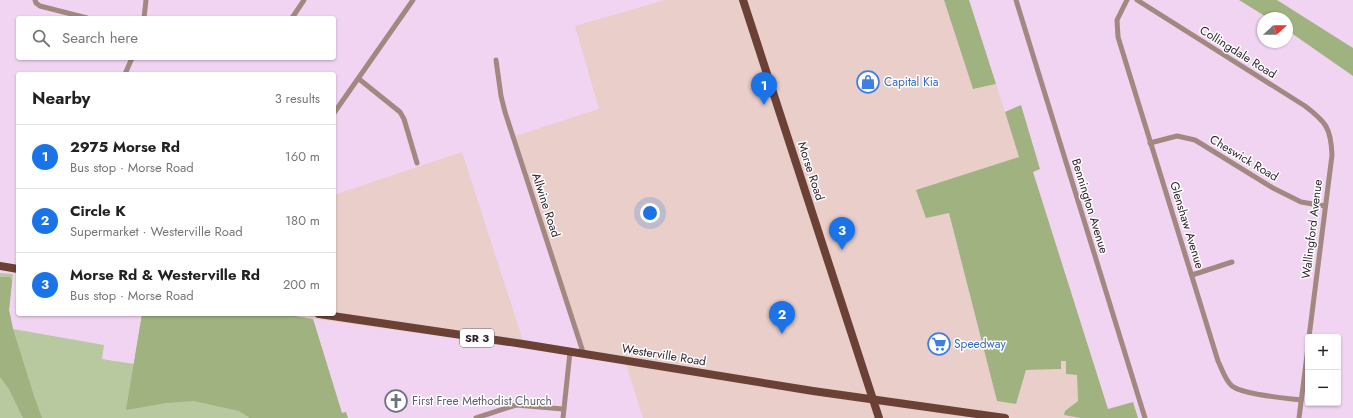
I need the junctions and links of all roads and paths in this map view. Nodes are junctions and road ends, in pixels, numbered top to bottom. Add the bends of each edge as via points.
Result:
1 (146, 0) edge
2 (304, 0) edge
3 (413, 0) edge
4 (743, 0) edge
5 (1016, 0) edge
6 (1127, 0) edge
7 (1137, 0) edge
8 (35, 1) edge
9 (79, 16) edge
10 (144, 16) edge
11 (293, 16) edge
12 (131, 60) edge
13 (496, 60) dead end
14 (126, 72) edge
15 (359, 79) junction
16 (336, 110) edge
17 (1326, 125) joint
18 (1150, 143) junction
19 (417, 163) dead end
20 (1325, 206) junction
21 (1232, 262) dead end
22 (0, 266) edge
23 (16, 269) edge
24 (1192, 275) junction
25 (331, 316) edge
26 (1309, 334) edge
27 (570, 352) junction
28 (584, 355) junction
29 (1305, 370) edge
30 (873, 400) junction
31 (1302, 400) junction
32 (563, 409) junction
33 (476, 418) edge
34 (563, 418) edge
35 (879, 418) edge
36 (1005, 418) edge
37 (1145, 418) edge
38 (1299, 418) edge

1 - 10 street
2 - 11 street
3 - 15 street
4 - 30 main road, Morse Road
5 - 37 street, Bennington Avenue
6 - 18 street, Glenshaw Avenue via 1118,20 1118,37
7 - 17 street, Collingdale Road via 1305,106
8 - 9 street via 40,6
12 - 14 street
13 - 28 street, Allwine Road via 505,112
15 - 16 street
15 - 19 street via 400,112
17 - 20 street, Wallingford Avenue via 1332,155
18 - 20 street, Cheswick Road via 1177,136 1195,140 1273,188 1301,202
18 - 24 street, Glenshaw Avenue
20 - 26 street, Wallingford Avenue
21 - 24 street
22 - 23 main road
24 - 31 street, Glenshaw Avenue via 1218,361 1232,386 1250,392
25 - 27 main road, Westerville Road / SR 3
27 - 28 main road, Westerville Road / SR 3
27 - 32 street
28 - 30 main road, Westerville Road / SR 3
29 - 31 street
30 - 35 main road, Morse Road
30 - 36 main road, Westerville Road / SR 3
31 - 38 street
32 - 33 street via 516,406
32 - 34 street

